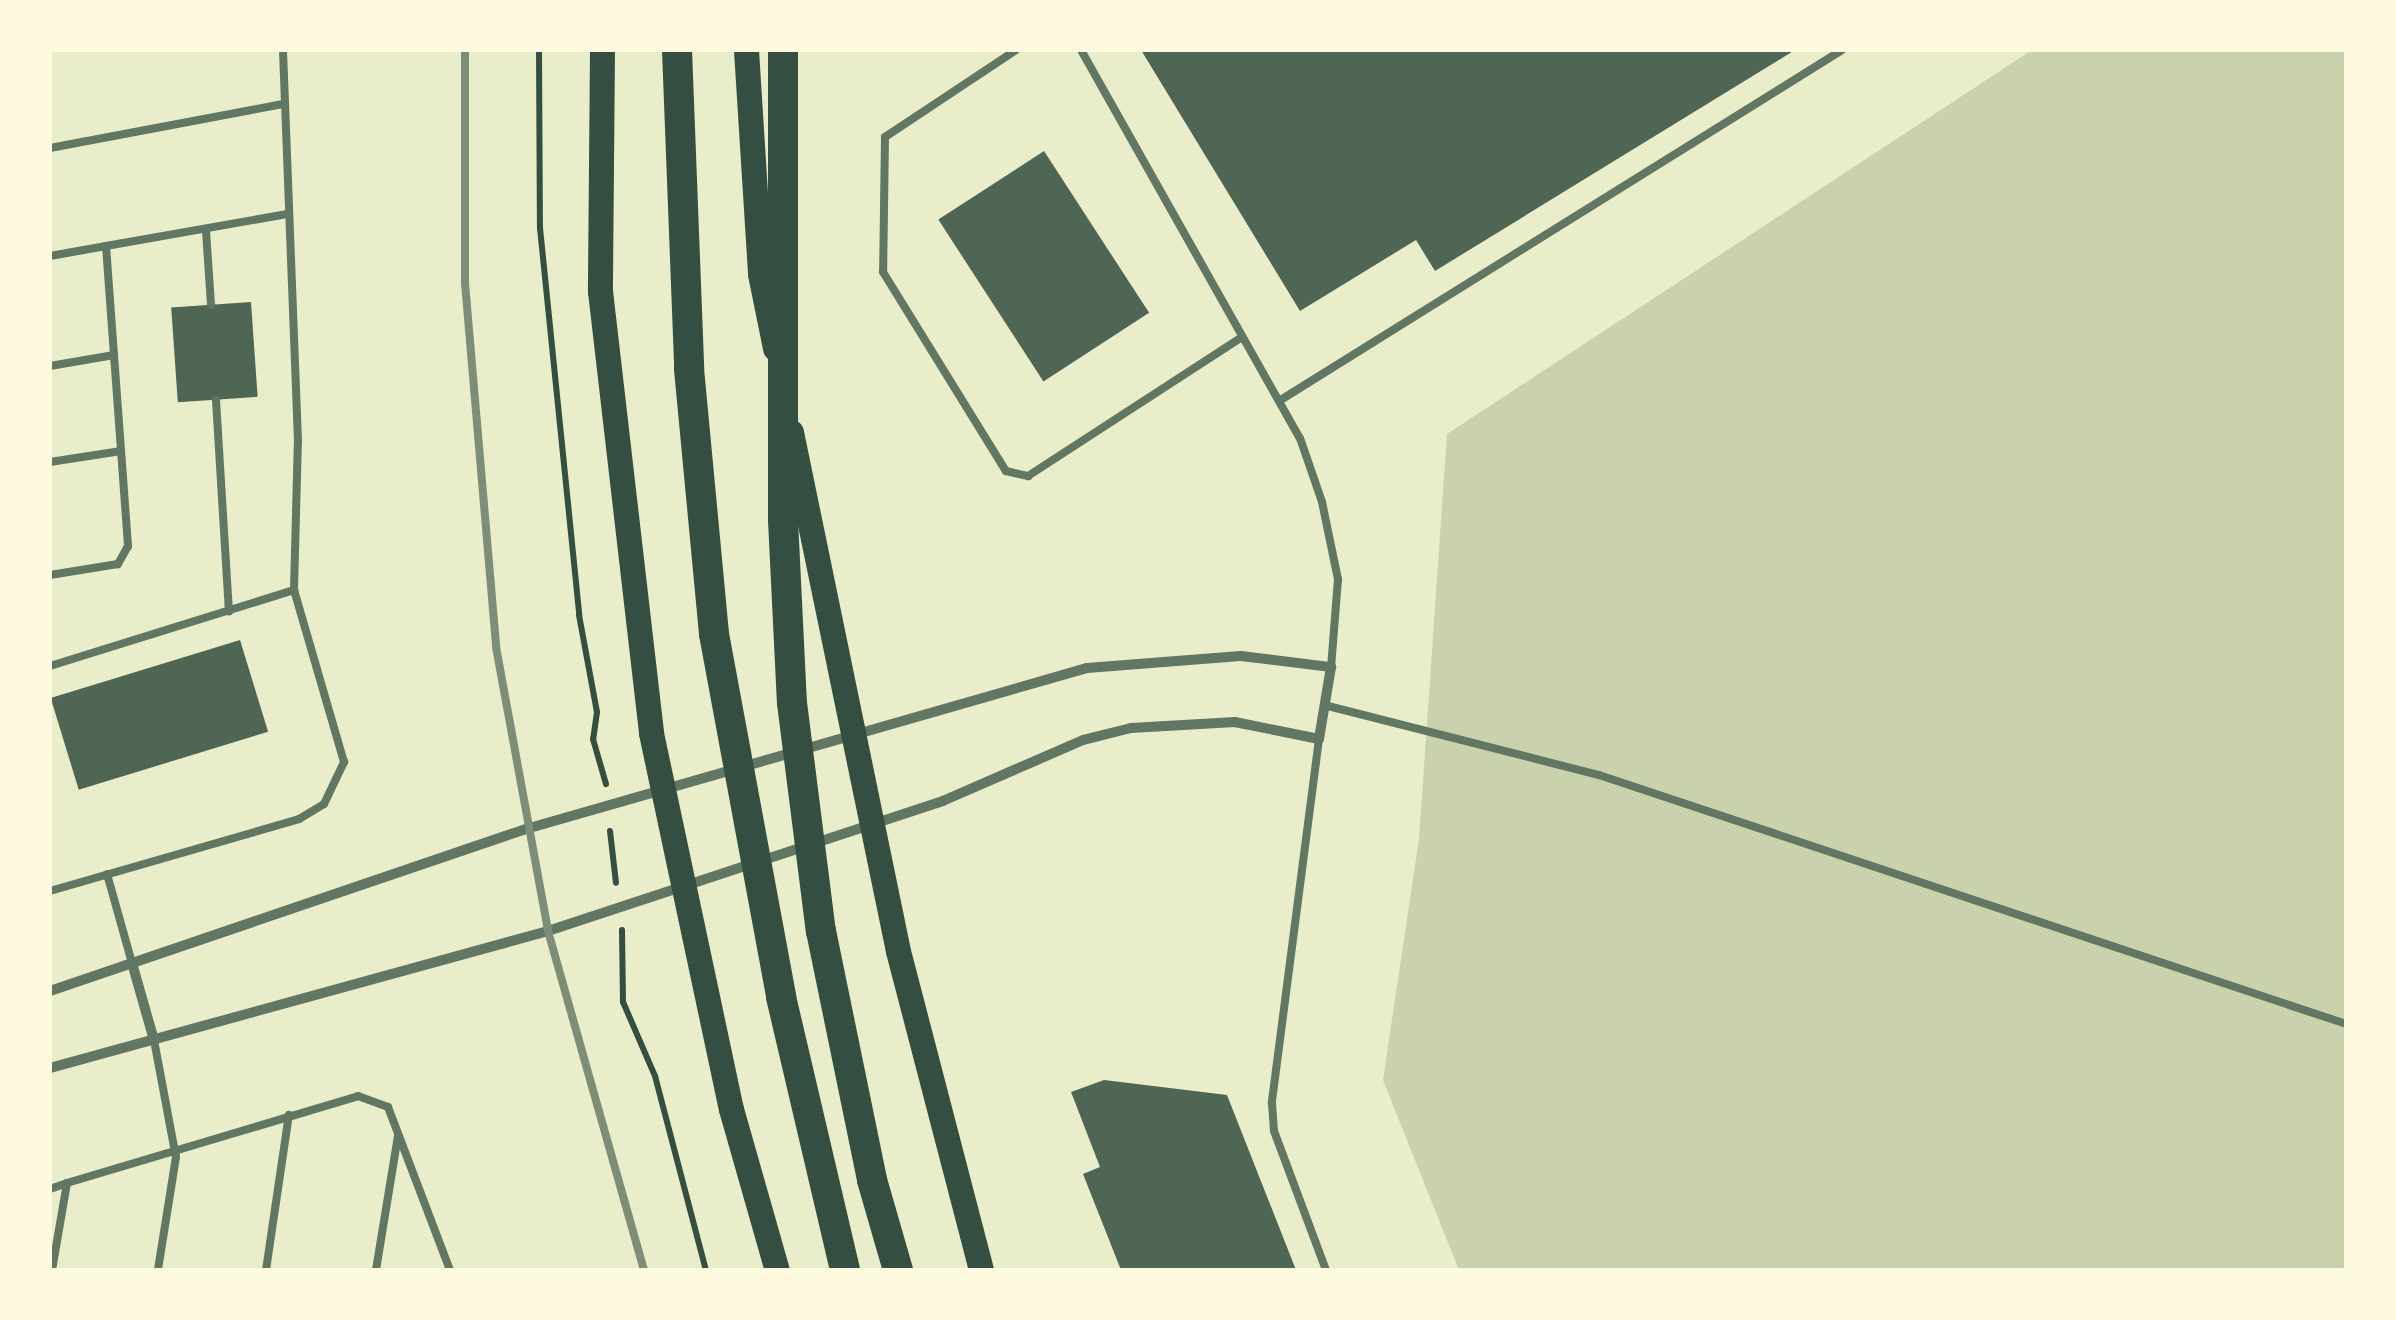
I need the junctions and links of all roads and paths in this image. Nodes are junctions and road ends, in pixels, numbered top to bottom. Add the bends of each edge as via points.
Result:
1 (284, 50) edge
2 (539, 50) edge
3 (602, 50) edge
4 (677, 50) edge
5 (746, 50) edge
6 (783, 50) edge
7 (1016, 50) edge
8 (1081, 50) edge
9 (1842, 50) edge
10 (283, 104) junction
11 (50, 148) edge
12 (287, 214) junction
13 (206, 230) junction
14 (106, 246) junction
15 (50, 256) edge
16 (211, 305) dead end
17 (1242, 337) junction
18 (114, 355) junction
19 (50, 366) edge
20 (216, 400) dead end
21 (1279, 401) junction
22 (121, 450) junction
23 (50, 462) edge
24 (50, 576) edge
25 (294, 590) junction
26 (229, 612) junction
27 (50, 666) edge
28 (1331, 667) junction
29 (1324, 705) junction
30 (853, 730) junction
31 (1319, 739) junction
32 (659, 788) junction
33 (607, 804) junction
34 (872, 824) junction
35 (107, 874) junction
36 (682, 888) junction
37 (50, 891) edge
38 (619, 908) junction
39 (132, 964) junction
40 (50, 991) edge
41 (2346, 1024) edge
42 (154, 1040) junction
43 (50, 1068) edge
44 (289, 1115) junction
45 (399, 1134) junction
46 (174, 1147) junction
47 (67, 1183) junction
48 (50, 1189) edge
49 (52, 1270) edge
50 (158, 1270) edge
51 (266, 1270) edge
52 (376, 1270) edge
53 (450, 1270) edge
54 (706, 1270) edge
55 (777, 1270) edge
56 (845, 1270) edge
57 (898, 1270) edge
58 (981, 1270) edge
59 (1326, 1270) edge

1 - 10 lane
2 - 33 path via 540,228 579,616 597,712 593,740 604,759
3 - 32 main road via 600,291
4 - 56 highway via 682,251 703,537 736,773
5 - 30 main road via 760,274
6 - 57 highway via 785,614 820,930 872,1180
7 - 17 lane via 885,138 884,272 1006,471 1028,476
8 - 17 lane
9 - 21 lane
10 - 11 lane
10 - 12 lane
12 - 13 lane
12 - 25 lane via 298,441
13 - 14 lane
13 - 16 lane
14 - 15 lane
14 - 18 lane
17 - 21 lane
18 - 19 lane
18 - 22 lane
20 - 26 lane
21 - 28 lane via 1300,438 1338,579
22 - 23 lane
22 - 24 lane via 128,546 118,564
25 - 26 lane
25 - 35 lane via 338,733 344,762 338,783 324,804 299,818
26 - 27 lane
28 - 29 street
28 - 30 street via 1241,656 1088,668
29 - 31 street
29 - 41 lane via 1598,775
30 - 32 street
30 - 34 main road
31 - 34 street via 1235,722 1132,728 1083,740
31 - 59 lane via 1272,1104 1274,1131
32 - 33 street
32 - 36 main road
33 - 38 path
33 - 39 street
34 - 36 street
34 - 58 main road via 929,1084
35 - 37 lane
35 - 39 lane
36 - 38 street
36 - 55 main road via 731,1109
38 - 42 street
38 - 54 path via 627,976 623,1002 655,1076
39 - 40 street
39 - 42 street
42 - 43 street
42 - 46 lane
44 - 45 lane via 358,1096 388,1106
44 - 46 lane
44 - 51 lane
45 - 52 lane
45 - 53 lane
46 - 47 lane
46 - 50 lane
47 - 48 lane
47 - 49 lane

